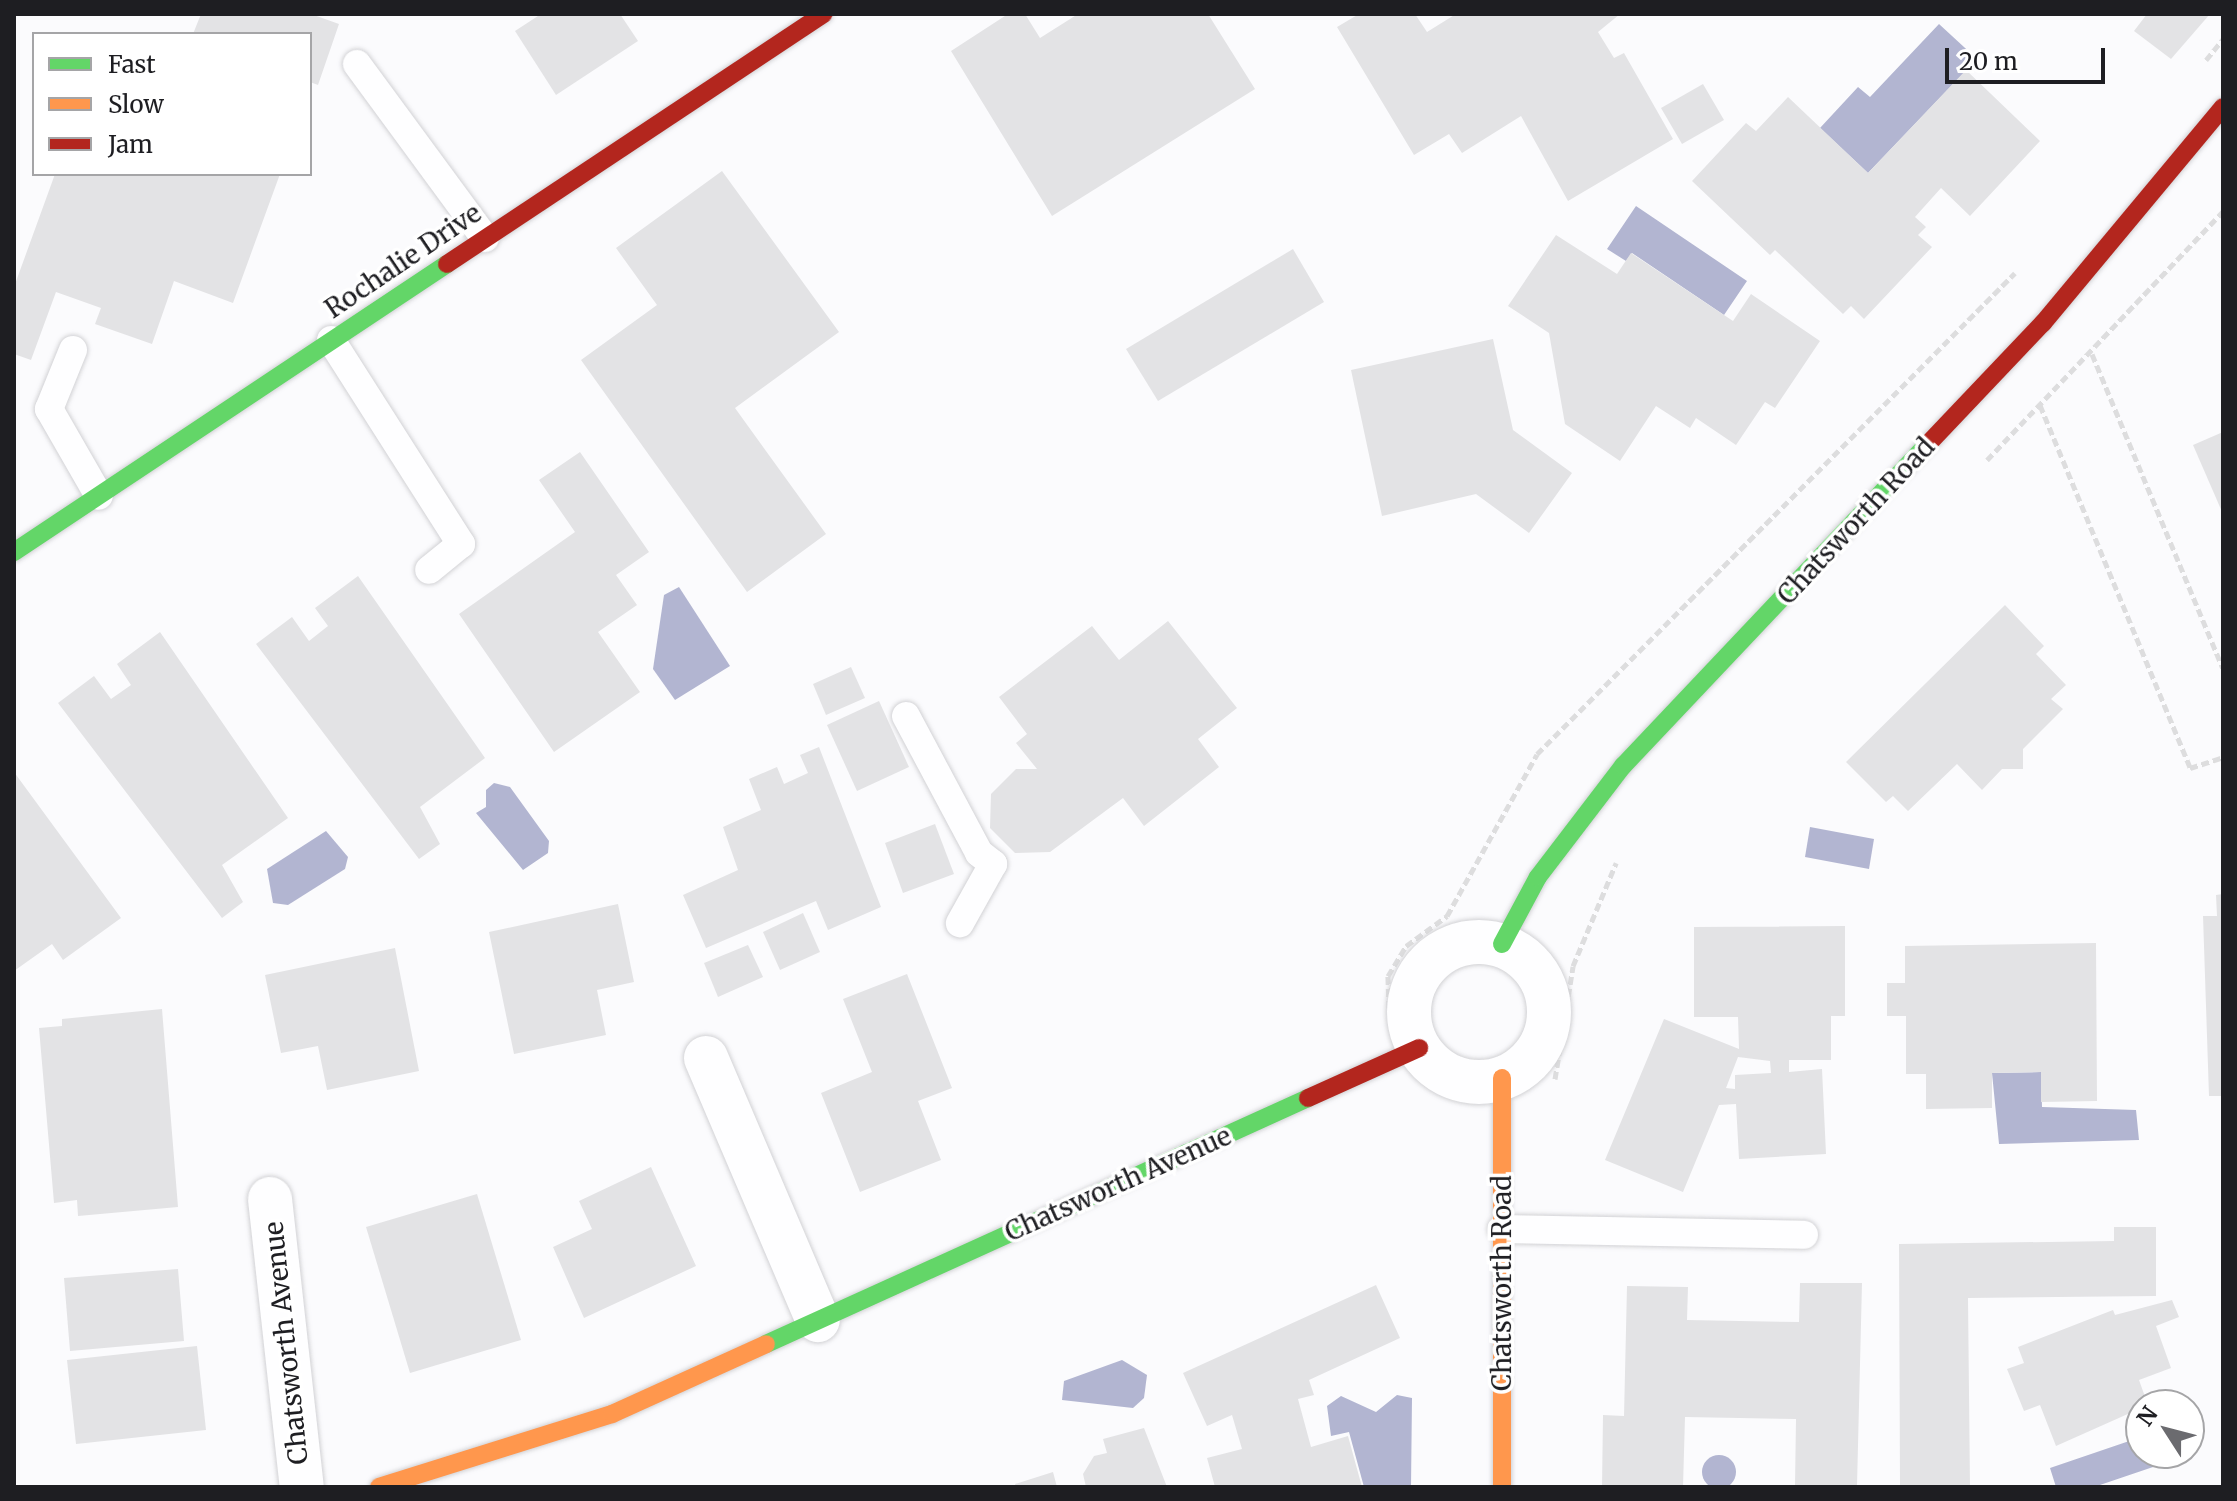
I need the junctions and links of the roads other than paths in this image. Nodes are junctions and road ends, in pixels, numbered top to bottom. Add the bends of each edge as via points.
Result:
1 (823, 14) edge
2 (357, 64) dead end
3 (2223, 107) edge
4 (485, 238) junction
5 (331, 340) junction
6 (73, 350) dead end
7 (99, 496) junction
8 (14, 552) edge
9 (429, 570) dead end
10 (906, 716) dead end
11 (960, 923) dead end
12 (1502, 944) junction
13 (1404, 1035) junction
14 (706, 1058) dead end
15 (1502, 1078) junction
16 (270, 1199) dead end
17 (1502, 1229) junction
18 (1804, 1235) dead end
19 (818, 1320) junction
20 (302, 1487) edge
21 (379, 1487) edge
22 (1502, 1487) edge

1 - 4 street, Rochalie Drive
2 - 4 lane
3 - 12 street, Chatsworth Road via 2015,353 1623,766 1538,877
4 - 5 street, Rochalie Drive
5 - 7 street, Rochalie Drive
5 - 9 lane via 461,544
6 - 7 lane via 49,409
7 - 8 street, Rochalie Drive
10 - 11 lane via 979,853 993,864
12 - 13 street via 1455,945 1419,974
12 - 15 street via 1540,976 1549,1010 1538,1052
13 - 15 street via 1457,1079
13 - 19 street, Chatsworth Avenue
14 - 19 street
15 - 17 street, Chatsworth Road
16 - 20 street, Chatsworth Avenue
17 - 18 lane
17 - 22 street, Chatsworth Road
19 - 21 street, Chatsworth Avenue via 612,1414

